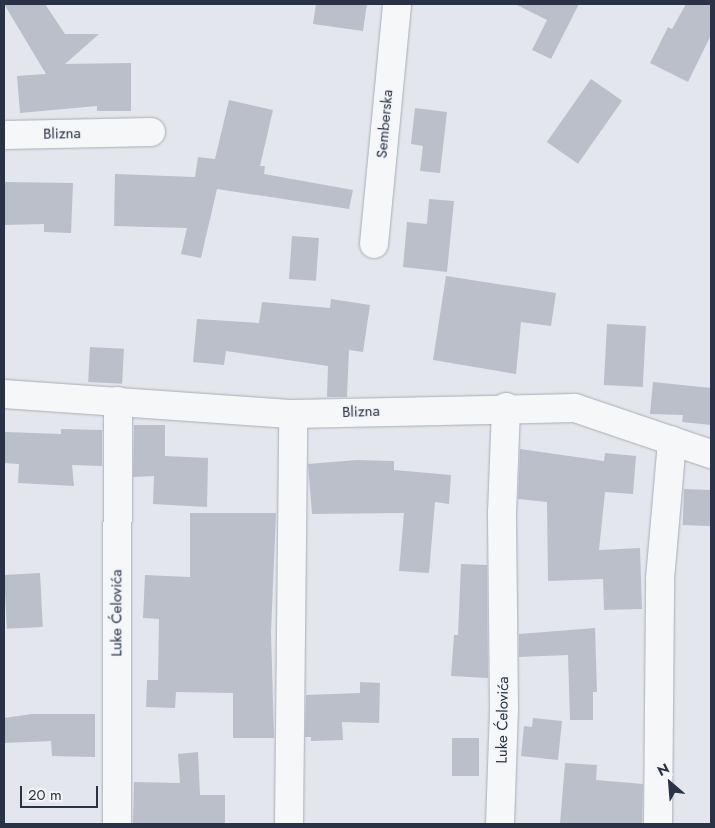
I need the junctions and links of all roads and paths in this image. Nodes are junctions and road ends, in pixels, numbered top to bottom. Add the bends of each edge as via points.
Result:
1 (397, 4) edge
2 (151, 132) dead end
3 (4, 135) edge
4 (374, 244) dead end
5 (4, 394) edge
6 (118, 401) junction
7 (506, 407) junction
8 (293, 414) junction
9 (672, 441) junction
10 (711, 454) edge
11 (117, 824) edge
12 (289, 824) edge
13 (500, 824) edge
14 (658, 824) edge

1 - 4 street, Semberska
2 - 3 street, Blizna
5 - 6 street, Blizna
6 - 8 street, Blizna
6 - 11 street, Luke Ćelovića
7 - 8 street, Blizna
7 - 9 street, Blizna via 576,408
7 - 13 street, Luke Ćelovića
8 - 12 street
9 - 10 street, Blizna
9 - 14 street via 660,579

